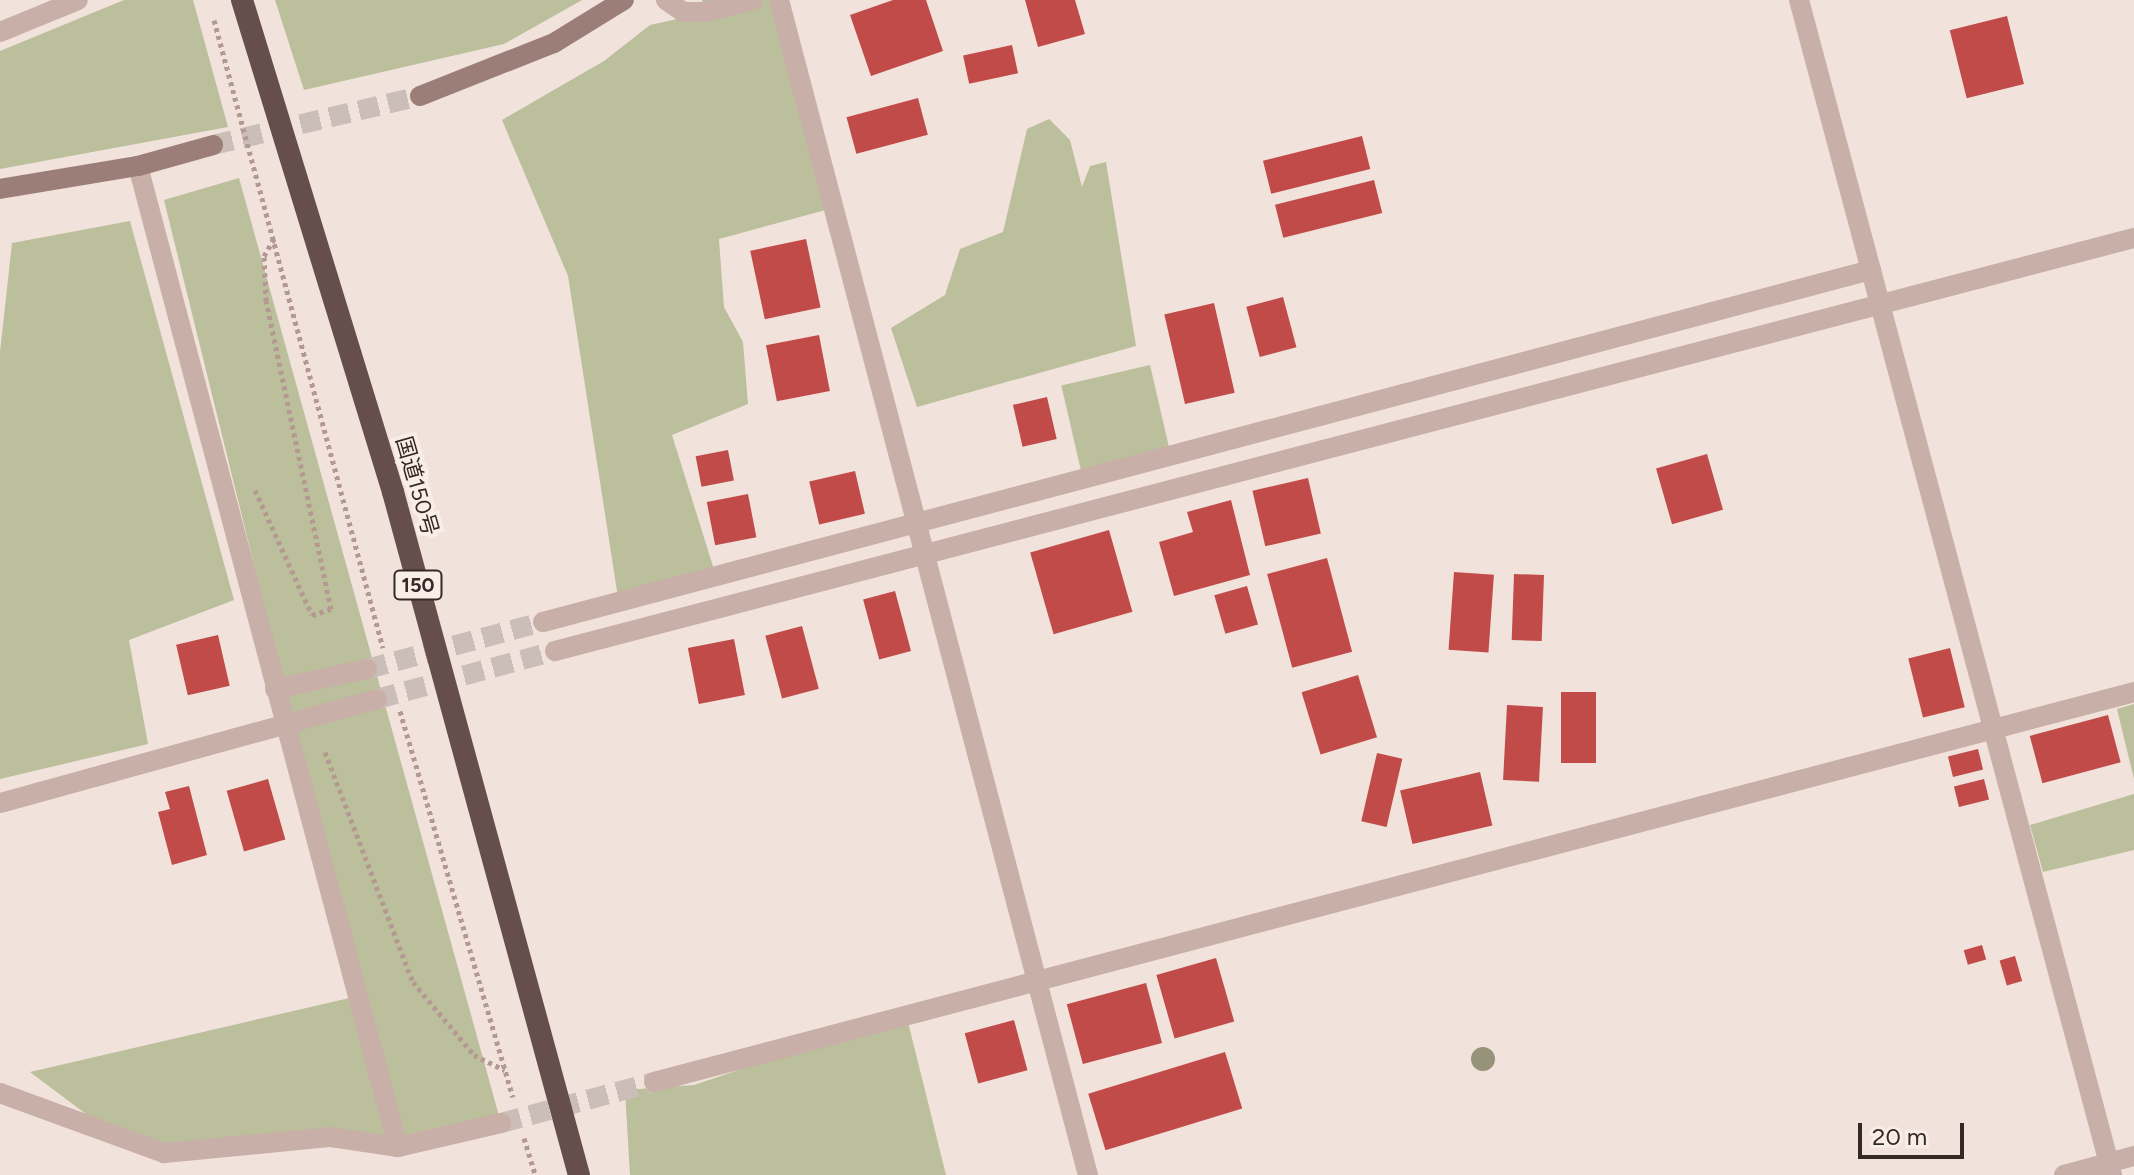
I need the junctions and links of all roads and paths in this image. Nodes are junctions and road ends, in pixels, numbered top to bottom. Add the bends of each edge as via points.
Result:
1 (78, 0) edge
2 (242, 0) edge
3 (624, 0) edge
4 (666, 0) edge
5 (753, 0) edge
6 (779, 0) edge
7 (1799, 0) edge
8 (213, 15) dead end
9 (0, 32) edge
10 (420, 96) tunnel mouth
11 (213, 145) tunnel mouth
12 (138, 166) junction
13 (0, 189) edge
14 (275, 236) junction
15 (2134, 238) edge
16 (1871, 270) junction
17 (1881, 305) junction
18 (250, 479) dead end
19 (915, 520) junction
20 (925, 555) junction
21 (543, 622) tunnel mouth
22 (555, 651) tunnel mouth
23 (377, 665) joint
24 (275, 689) junction
25 (2134, 692) edge
26 (377, 699) tunnel mouth
27 (399, 707) dead end
28 (312, 717) junction
29 (285, 725) junction
30 (1993, 728) junction
31 (0, 803) edge
32 (1037, 979) junction
33 (505, 1070) junction
34 (654, 1082) tunnel mouth
35 (0, 1093) edge
36 (509, 1119) joint
37 (522, 1130) dead end
38 (398, 1147) junction
39 (2134, 1156) edge
40 (2110, 1169) edge
41 (535, 1175) edge
42 (579, 1175) edge
43 (1088, 1175) edge
44 (2064, 1175) edge

1 - 9 street
2 - 42 highway, 国道150号 / 150 via 393,492
3 - 10 main road via 554,43
4 - 5 street via 683,12
6 - 19 street
7 - 16 street
8 - 14 path
11 - 12 main road
12 - 13 main road
12 - 24 street
14 - 18 path via 264,256 266,301 331,609 312,615
14 - 23 path
15 - 17 street
16 - 17 street
16 - 19 street
17 - 20 street
17 - 30 street
19 - 20 street
19 - 21 street
20 - 22 street
20 - 32 street
23 - 24 street
24 - 29 street
25 - 30 street
26 - 28 street
27 - 33 path
28 - 29 street
28 - 33 path via 413,982 474,1055
29 - 31 street
29 - 38 street
30 - 32 street
30 - 40 street
32 - 34 street
32 - 43 street
33 - 36 path
35 - 38 street via 164,1153 331,1137
36 - 38 street
37 - 41 path
39 - 40 street
40 - 44 street

